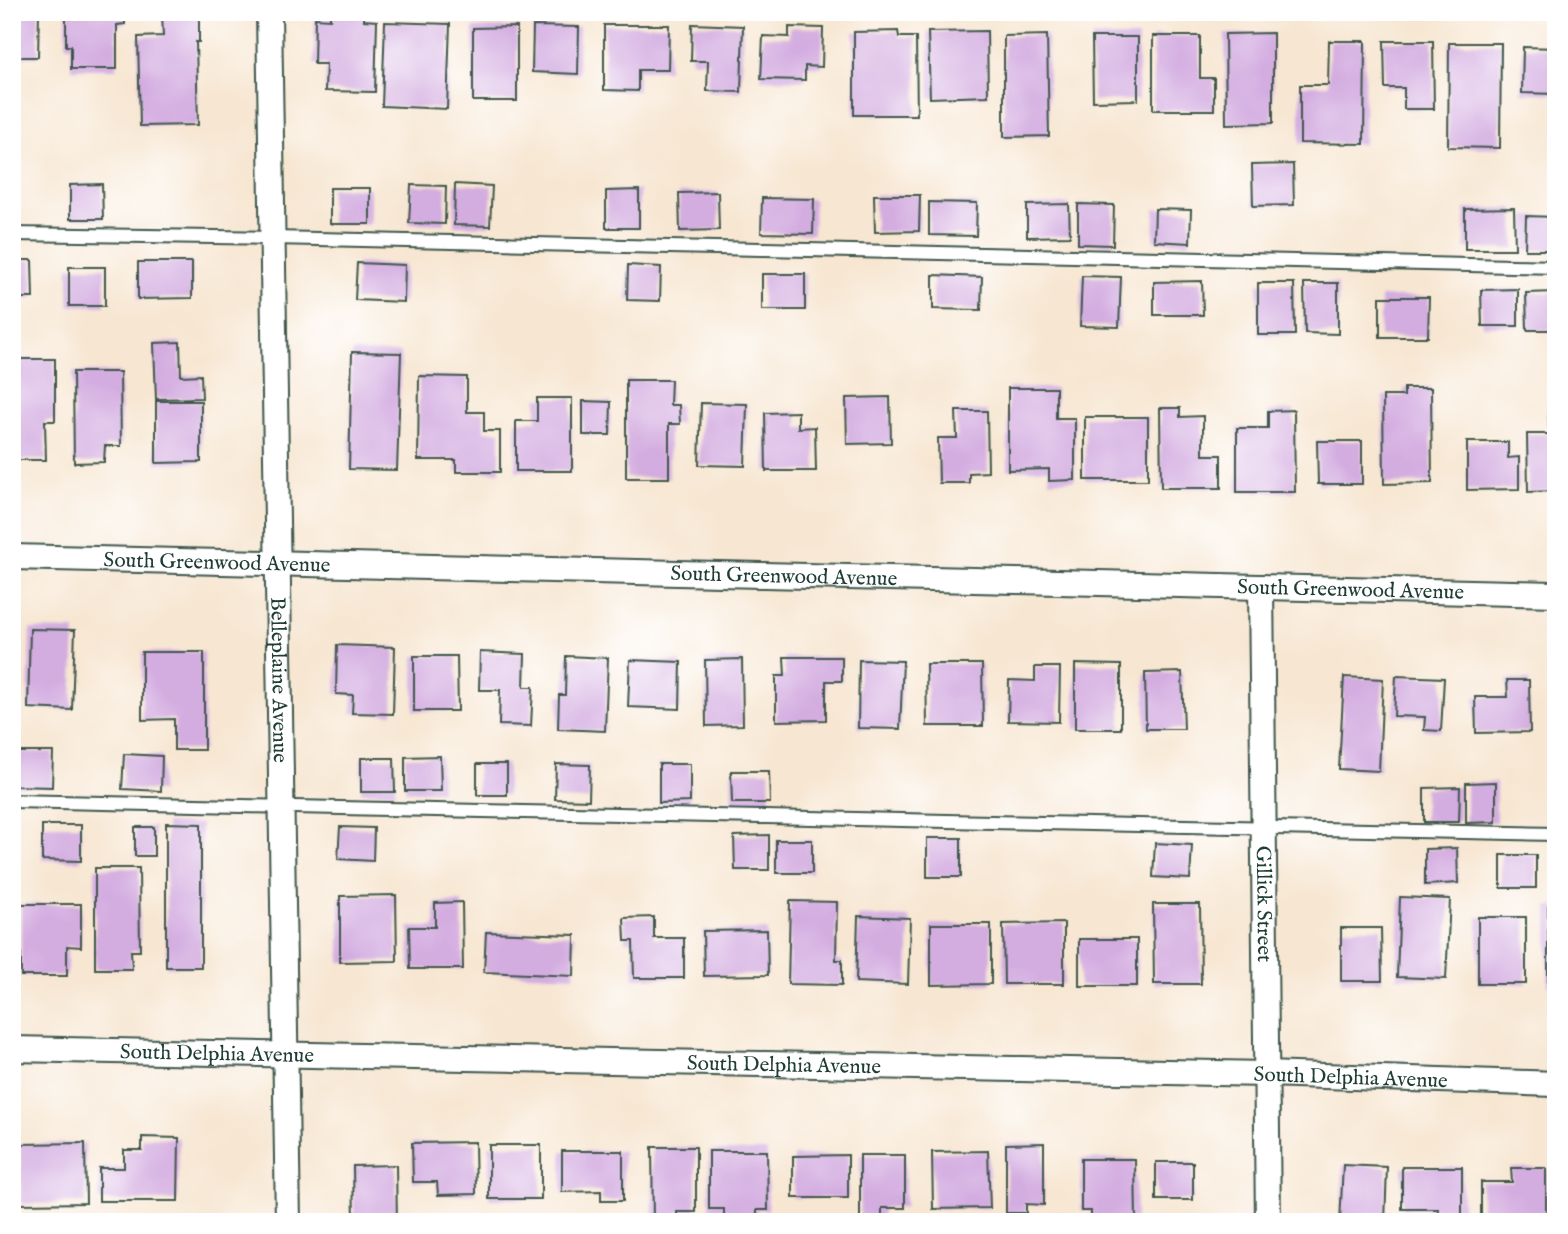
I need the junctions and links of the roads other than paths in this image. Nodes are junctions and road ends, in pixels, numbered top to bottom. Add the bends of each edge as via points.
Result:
1 (269, 12) edge
2 (12, 234) edge
3 (273, 238) junction
4 (1556, 267) edge
5 (12, 557) edge
6 (278, 563) junction
7 (1261, 587) junction
8 (1556, 594) edge
9 (12, 801) edge
10 (282, 806) junction
11 (1264, 827) junction
12 (1556, 834) edge
13 (12, 1049) edge
14 (285, 1055) junction
15 (1266, 1074) junction
16 (1556, 1084) edge
17 (288, 1222) edge
18 (1268, 1222) edge

1 - 3 street, Belleplaine Avenue
2 - 3 lane
3 - 4 lane
3 - 6 street, Belleplaine Avenue
5 - 6 street, South Greenwood Avenue
6 - 7 street, South Greenwood Avenue
6 - 10 street, Belleplaine Avenue
7 - 8 street, South Greenwood Avenue
7 - 11 street, Gillick Street
9 - 10 lane
10 - 11 lane
10 - 14 street, Belleplaine Avenue
11 - 12 lane
11 - 15 street, Gillick Street
13 - 14 street, South Delphia Avenue
14 - 15 street, South Delphia Avenue
14 - 17 street, Belleplaine Avenue
15 - 16 street, South Delphia Avenue
15 - 18 street, Gillick Street

